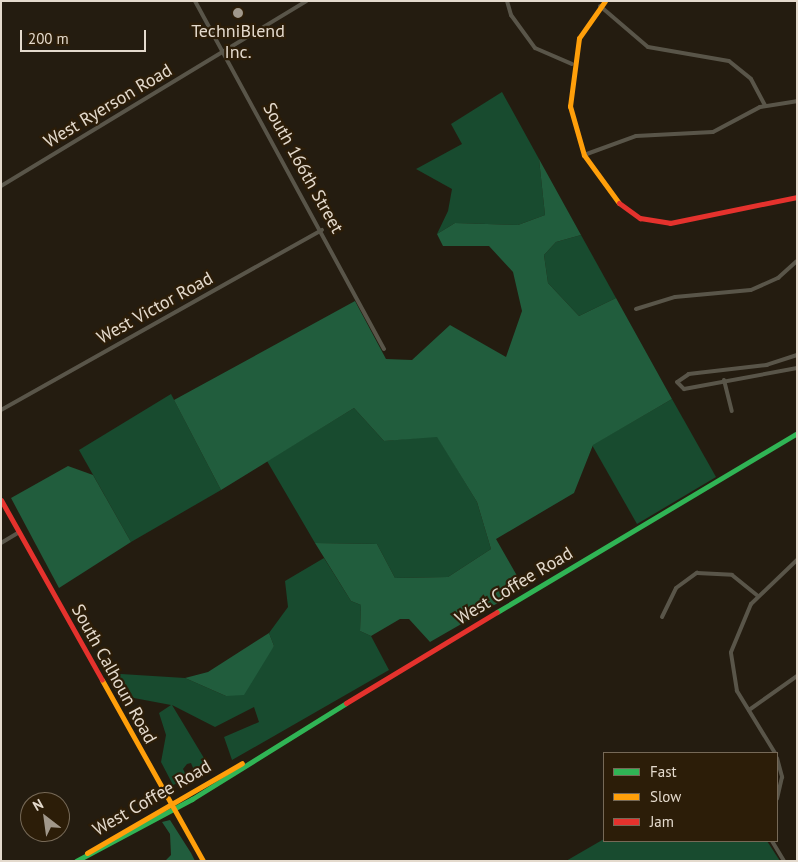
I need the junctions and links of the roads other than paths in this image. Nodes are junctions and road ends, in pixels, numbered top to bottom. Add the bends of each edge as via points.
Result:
1 (195, 1) edge
2 (306, 1) edge
3 (507, 1) edge
4 (603, 3) edge
5 (223, 52) junction
6 (572, 64) junction
7 (797, 101) edge
8 (765, 105) junction
9 (584, 155) junction
10 (1, 186) edge
11 (797, 197) edge
12 (322, 230) junction
13 (797, 262) edge
14 (636, 309) dead end
15 (384, 349) dead end
16 (797, 355) edge
17 (797, 368) edge
18 (724, 380) junction
19 (1, 410) edge
20 (732, 411) dead end
21 (795, 434) edge
22 (797, 440) edge
23 (1, 500) edge
24 (19, 532) junction
25 (1, 543) edge
26 (797, 560) edge
27 (758, 596) junction
28 (662, 618) dead end
29 (797, 676) edge
30 (749, 710) junction
31 (773, 752) edge
32 (778, 762) edge
33 (245, 763) junction
34 (778, 794) edge
35 (170, 802) junction
36 (175, 809) junction
37 (773, 842) edge
38 (75, 861) edge
39 (203, 861) edge
40 (784, 861) edge

1 - 5 street, South 166th Street
2 - 5 street, West Ryerson Road
3 - 6 street via 511,15 535,48
4 - 6 street via 581,31
4 - 8 street via 648,47 729,61 751,79
5 - 10 street, West Ryerson Road
5 - 12 street, South 166th Street
6 - 9 street via 570,106
7 - 8 street
8 - 9 street via 713,132 636,136
9 - 11 street via 619,204 656,222 684,222 780,197
12 - 15 street, South 166th Street
12 - 19 street, West Victor Road
13 - 14 street via 778,278 756,288 675,297
16 - 18 street via 767,365 689,374 677,382 684,389
17 - 18 street via 780,375
18 - 20 street
21 - 22 street
21 - 33 street, West Coffee Road
23 - 24 street, South Calhoun Road
24 - 25 street
24 - 35 street, South Calhoun Road
26 - 27 street
27 - 28 street via 732,576 697,573 676,588
27 - 30 street via 740,623 732,652 736,686
29 - 30 street
30 - 31 street
32 - 34 street via 782,777
33 - 35 street, West Coffee Road
33 - 36 street, West Coffee Road
35 - 36 street, South Calhoun Road
35 - 38 street, West Coffee Road
36 - 38 street, West Coffee Road
36 - 39 street, South Calhoun Road
37 - 40 street

